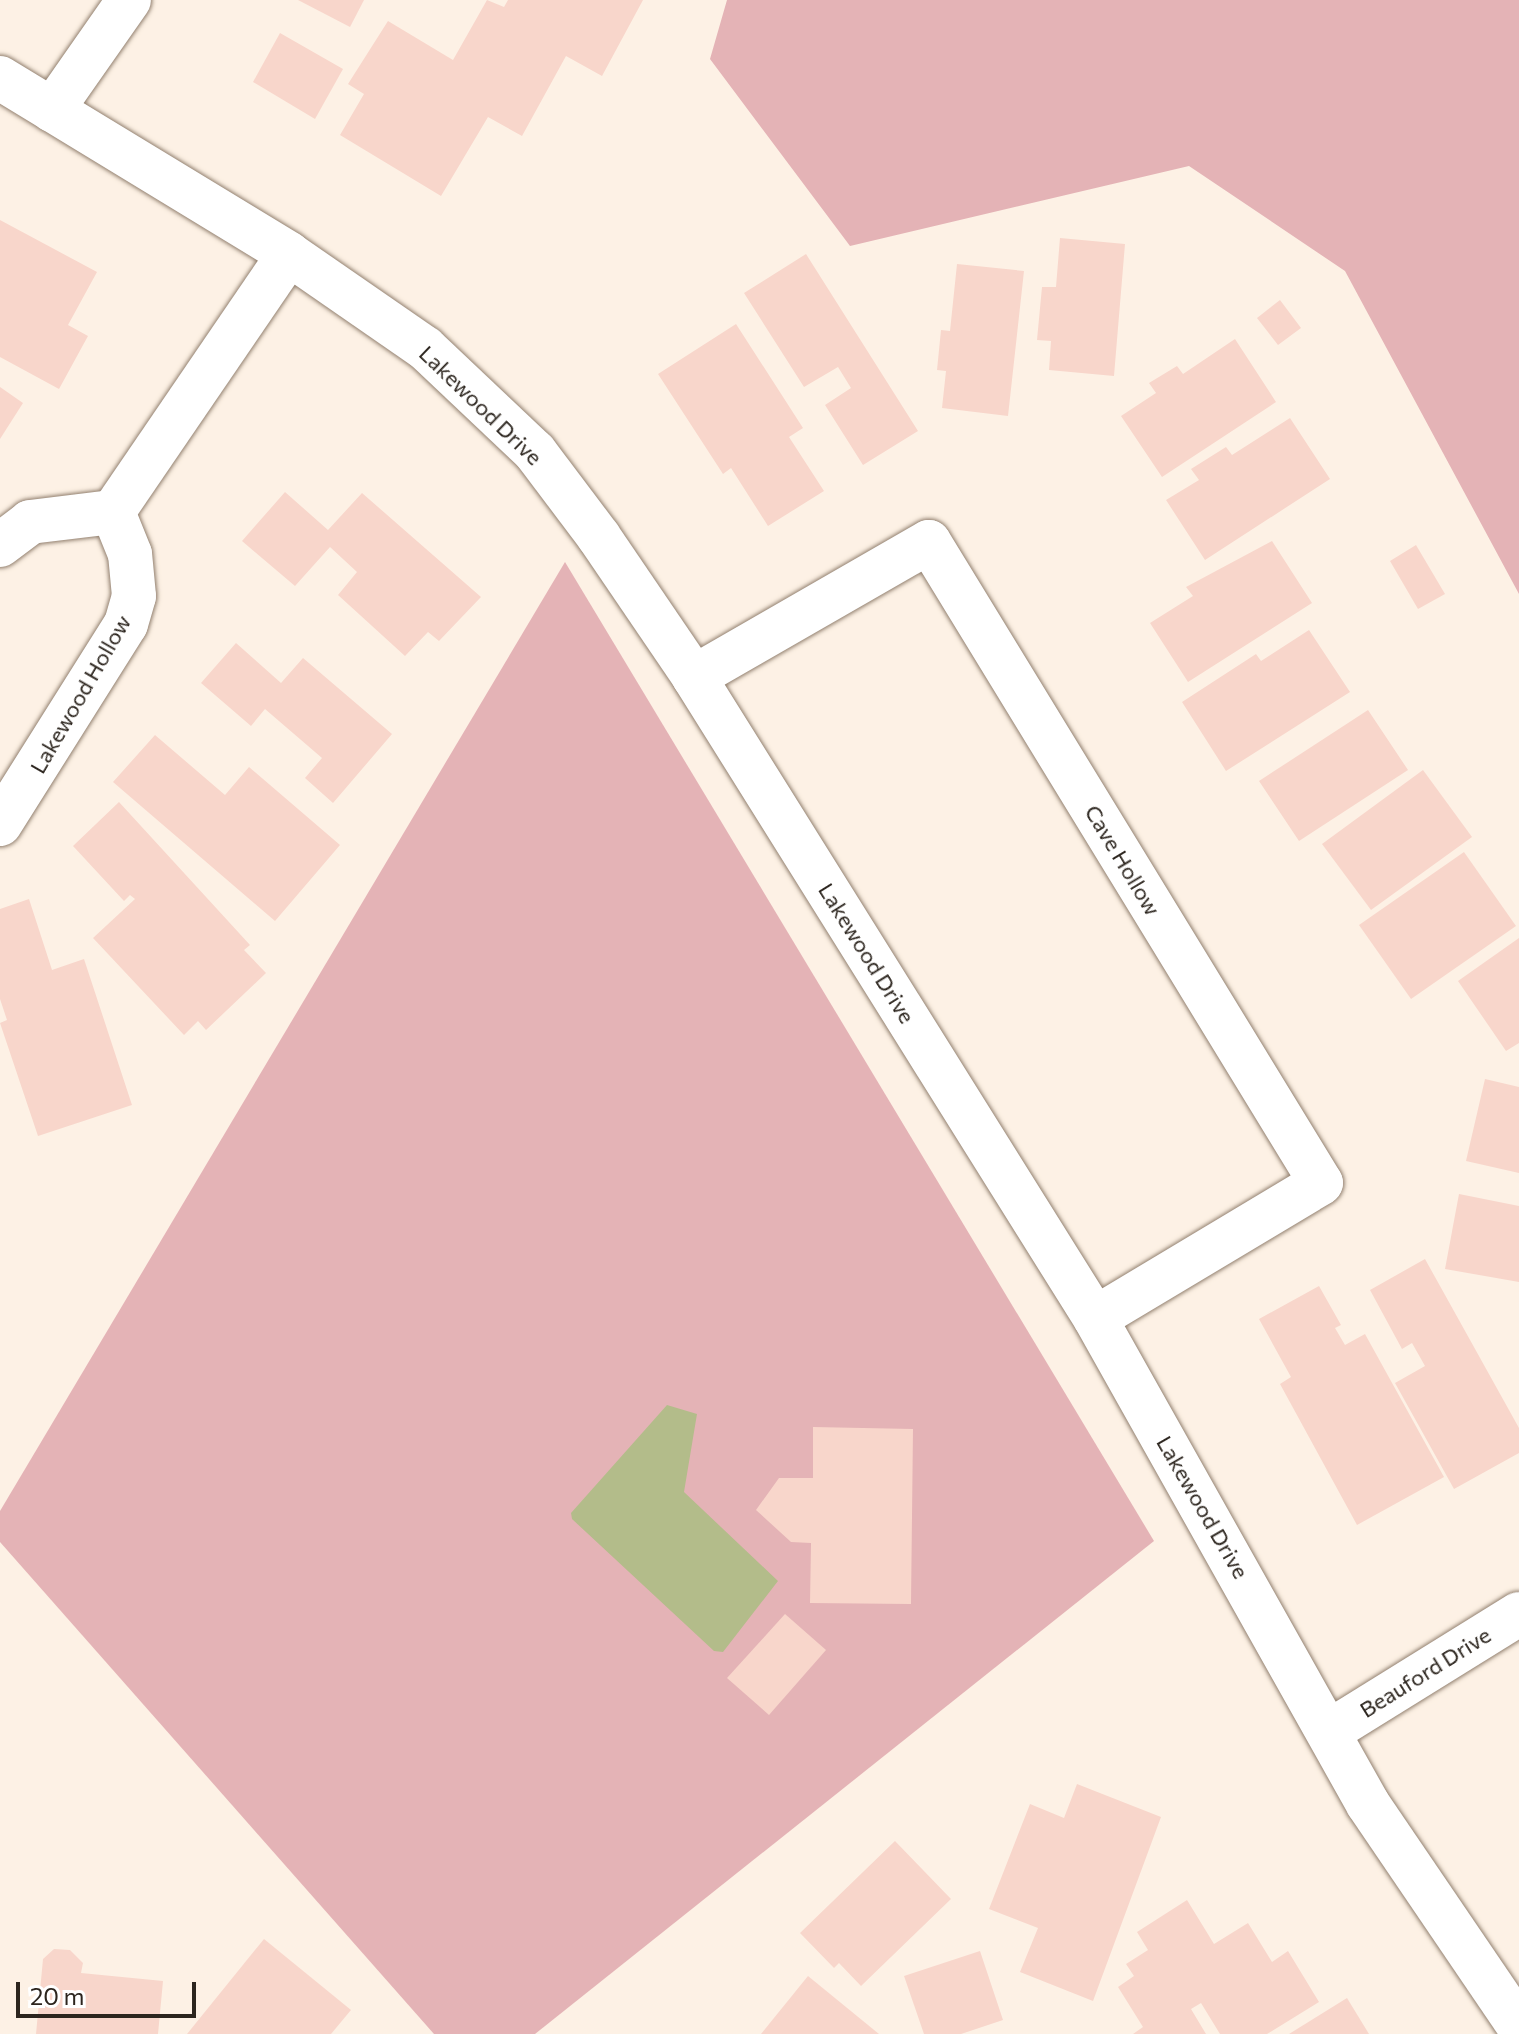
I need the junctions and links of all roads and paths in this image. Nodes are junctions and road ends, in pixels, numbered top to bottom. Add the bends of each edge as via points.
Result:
1 (129, 0) edge
2 (0, 78) edge
3 (52, 110) junction
4 (289, 254) junction
5 (113, 512) junction
6 (0, 545) edge
7 (694, 677) junction
8 (0, 824) edge
9 (1095, 1318) junction
10 (1519, 1614) edge
11 (1330, 1731) junction
12 (1519, 2026) edge

1 - 3 street
2 - 3 street, Lakewood Drive
3 - 4 street, Lakewood Drive
4 - 5 street
4 - 7 street, Lakewood Drive via 425,348 535,452
5 - 6 street via 30,522
5 - 8 street, Lakewood Hollow via 130,554 134,596 126,624
7 - 9 street, Lakewood Drive
7 - 9 street, Cave Hollow via 929,542 1321,1183
9 - 11 street, Lakewood Drive
10 - 11 street, Beauford Drive
11 - 12 street, Lakewood Drive via 1368,1804

